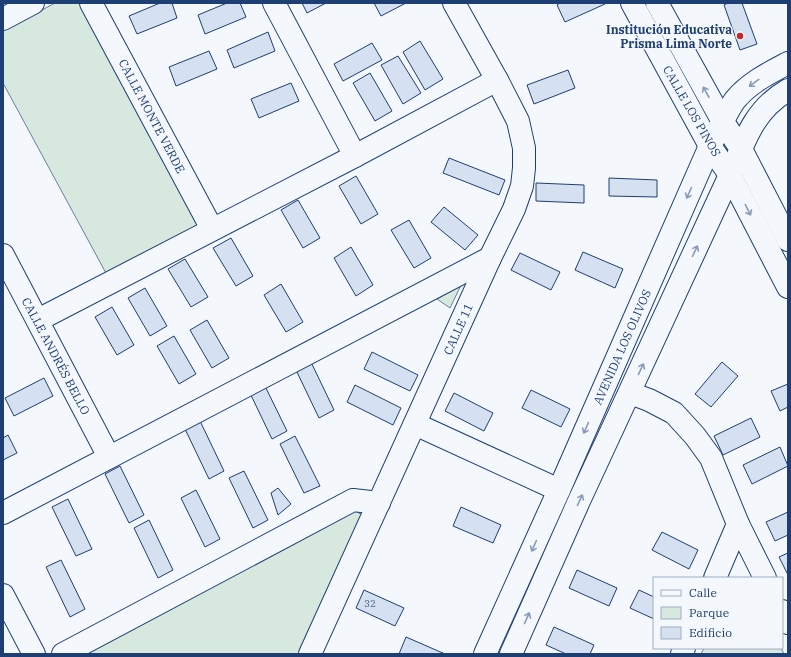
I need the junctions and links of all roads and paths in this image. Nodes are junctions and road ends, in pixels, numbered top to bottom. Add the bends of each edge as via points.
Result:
1 (33, 3) edge
2 (91, 3) edge
3 (274, 3) edge
4 (454, 3) edge
5 (632, 3) edge
6 (657, 3) edge
7 (3, 19) edge
8 (788, 63) edge
9 (498, 80) junction
10 (788, 90) edge
11 (723, 122) junction
12 (710, 146) junction
13 (741, 149) junction
14 (355, 156) junction
15 (730, 175) junction
16 (212, 229) junction
17 (788, 240) edge
18 (3, 255) edge
19 (490, 258) junction
20 (788, 287) edge
21 (38, 320) junction
22 (630, 393) junction
23 (415, 424) junction
24 (109, 457) junction
25 (559, 490) junction
26 (379, 503) junction
27 (3, 513) edge
28 (738, 524) junction
29 (715, 577) edge
30 (764, 577) edge
31 (3, 595) edge
32 (783, 613) edge
33 (788, 623) edge
34 (34, 654) edge
35 (63, 654) edge
36 (310, 654) edge
37 (485, 654) edge
38 (511, 654) edge

1 - 7 street
2 - 16 street, CALLE MONTE VERDE
3 - 14 street
4 - 9 street, CALLE 11
5 - 12 street, CALLE LOS PINOS
11 -> 6 street, CALLE LOS PINOS
8 -> 11 street, AVENIDA LOS OLIVOS via 748,87 735,100
9 - 14 street
9 - 19 street, CALLE 11 via 518,121 524,148 524,168 522,186 514,208
10 - 13 street, AVENIDA LOS OLIVOS via 765,107 751,127
11 - 12 street, AVENIDA LOS OLIVOS
11 - 13 street, CALLE LOS PINOS
12 - 15 street, CALLE LOS PINOS
12 -> 25 street, AVENIDA LOS OLIVOS
13 - 15 street, AVENIDA LOS OLIVOS
13 - 17 street, CALLE LOS PINOS
14 - 16 street
15 -> 20 street, CALLE LOS PINOS
22 -> 15 street, AVENIDA LOS OLIVOS
16 - 21 street
18 - 21 street, CALLE ANDRÉS BELLO
19 - 23 street, CALLE 11
19 - 24 street
21 - 24 street, CALLE ANDRÉS BELLO
22 - 28 street via 674,413 695,436 711,458
38 -> 22 street, AVENIDA LOS OLIVOS
23 - 25 street
23 - 26 street, CALLE 11
24 - 27 street
25 -> 37 street, AVENIDA LOS OLIVOS
26 - 35 street via 353,500
26 - 36 street, CALLE 11
28 - 29 street
28 - 30 street
31 - 34 street
32 - 33 street

